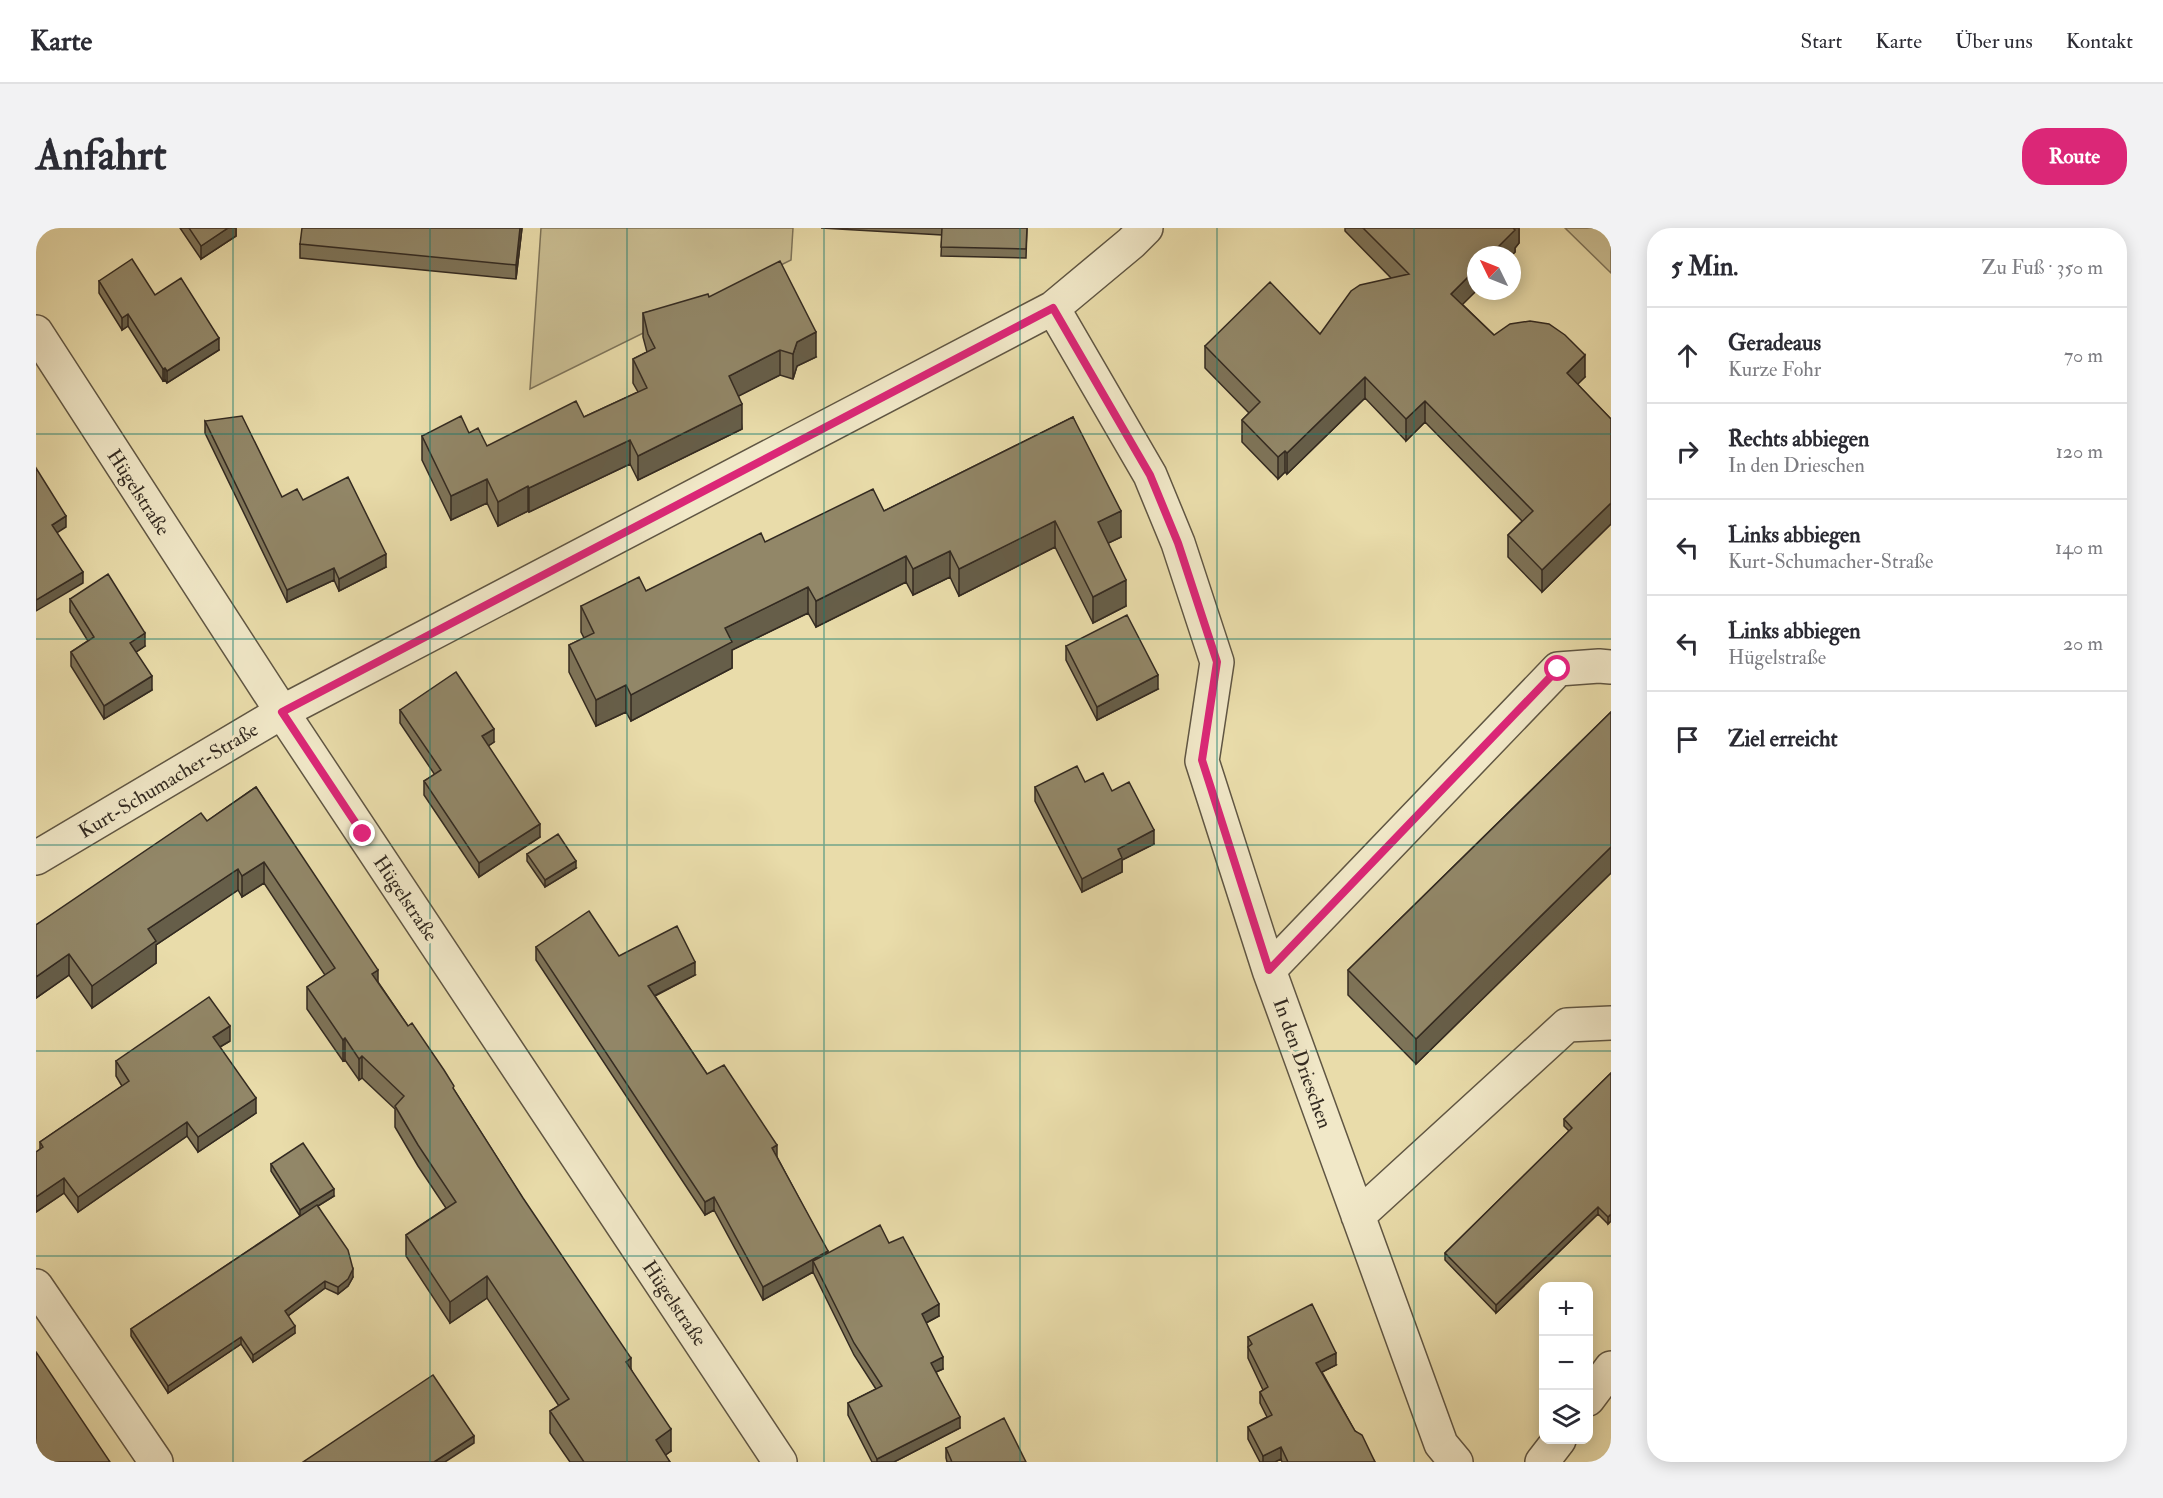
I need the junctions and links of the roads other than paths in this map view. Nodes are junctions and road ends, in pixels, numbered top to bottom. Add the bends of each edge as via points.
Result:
1 (1146, 228) edge
2 (1053, 308) junction
3 (36, 332) edge
4 (1611, 666) edge
5 (282, 712) junction
6 (36, 858) edge
7 (1269, 970) junction
8 (1611, 1023) edge
9 (1358, 1216) junction
10 (36, 1286) edge
11 (1611, 1368) edge
12 (1593, 1392) edge
13 (1556, 1444) edge
14 (156, 1462) edge
15 (780, 1462) edge
16 (1455, 1462) edge
17 (1542, 1462) edge

1 - 2 street, Kurt-Schumacher-Straße
2 - 5 street, Kurt-Schumacher-Straße
2 - 7 street, In den Drieschen via 1150,475 1178,543 1214,651 1217,662 1202,760
3 - 5 street, Hügelstraße
4 - 7 street via 1558,669
5 - 6 street, Kurt-Schumacher-Straße
5 - 15 street, Hügelstraße
7 - 9 street, In den Drieschen
8 - 9 street via 1567,1025
9 - 16 street, In den Drieschen via 1441,1444
10 - 14 street
11 - 12 street
13 - 17 street

